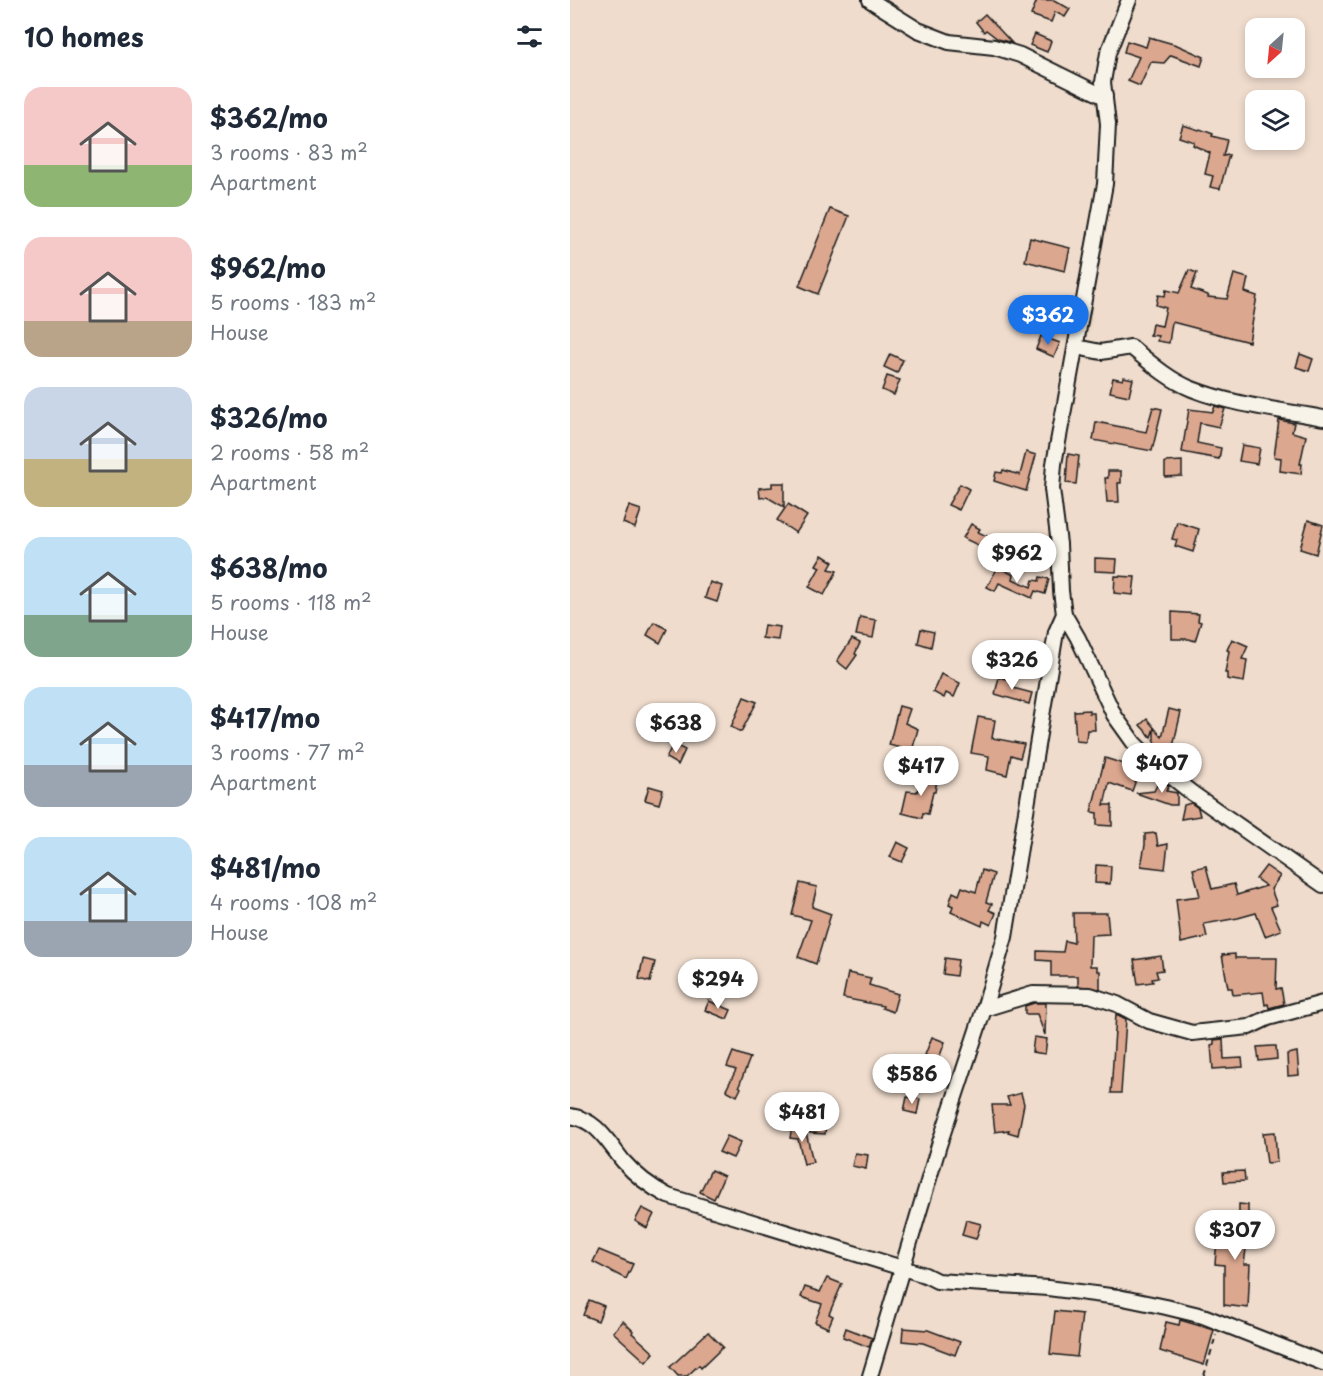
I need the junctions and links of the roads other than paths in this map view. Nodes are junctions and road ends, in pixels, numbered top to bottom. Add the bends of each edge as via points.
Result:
1 (870, 0) edge
2 (1129, 0) edge
3 (1105, 98) junction
4 (1076, 347) junction
5 (1323, 418) edge
6 (1064, 614) junction
7 (1323, 885) edge
8 (1323, 1003) edge
9 (984, 1009) junction
10 (570, 1116) edge
11 (902, 1268) junction
12 (1323, 1363) edge
13 (870, 1376) edge

1 - 3 street via 918,30 949,42 1020,55
2 - 3 street via 1108,53 1103,82
3 - 4 street via 1105,184
4 - 5 street via 1101,352 1131,347 1190,388 1220,398
4 - 6 street via 1052,489
6 - 7 street via 1114,715 1154,763
6 - 9 street via 1056,632 1006,928
8 - 9 street via 1249,1027 1192,1033 1149,1021 1117,1004 1090,996 1033,994
9 - 11 street
10 - 11 street via 582,1118 602,1132 624,1162 650,1186 668,1196
11 - 12 street via 937,1281 1048,1288 1203,1316
11 - 13 street

